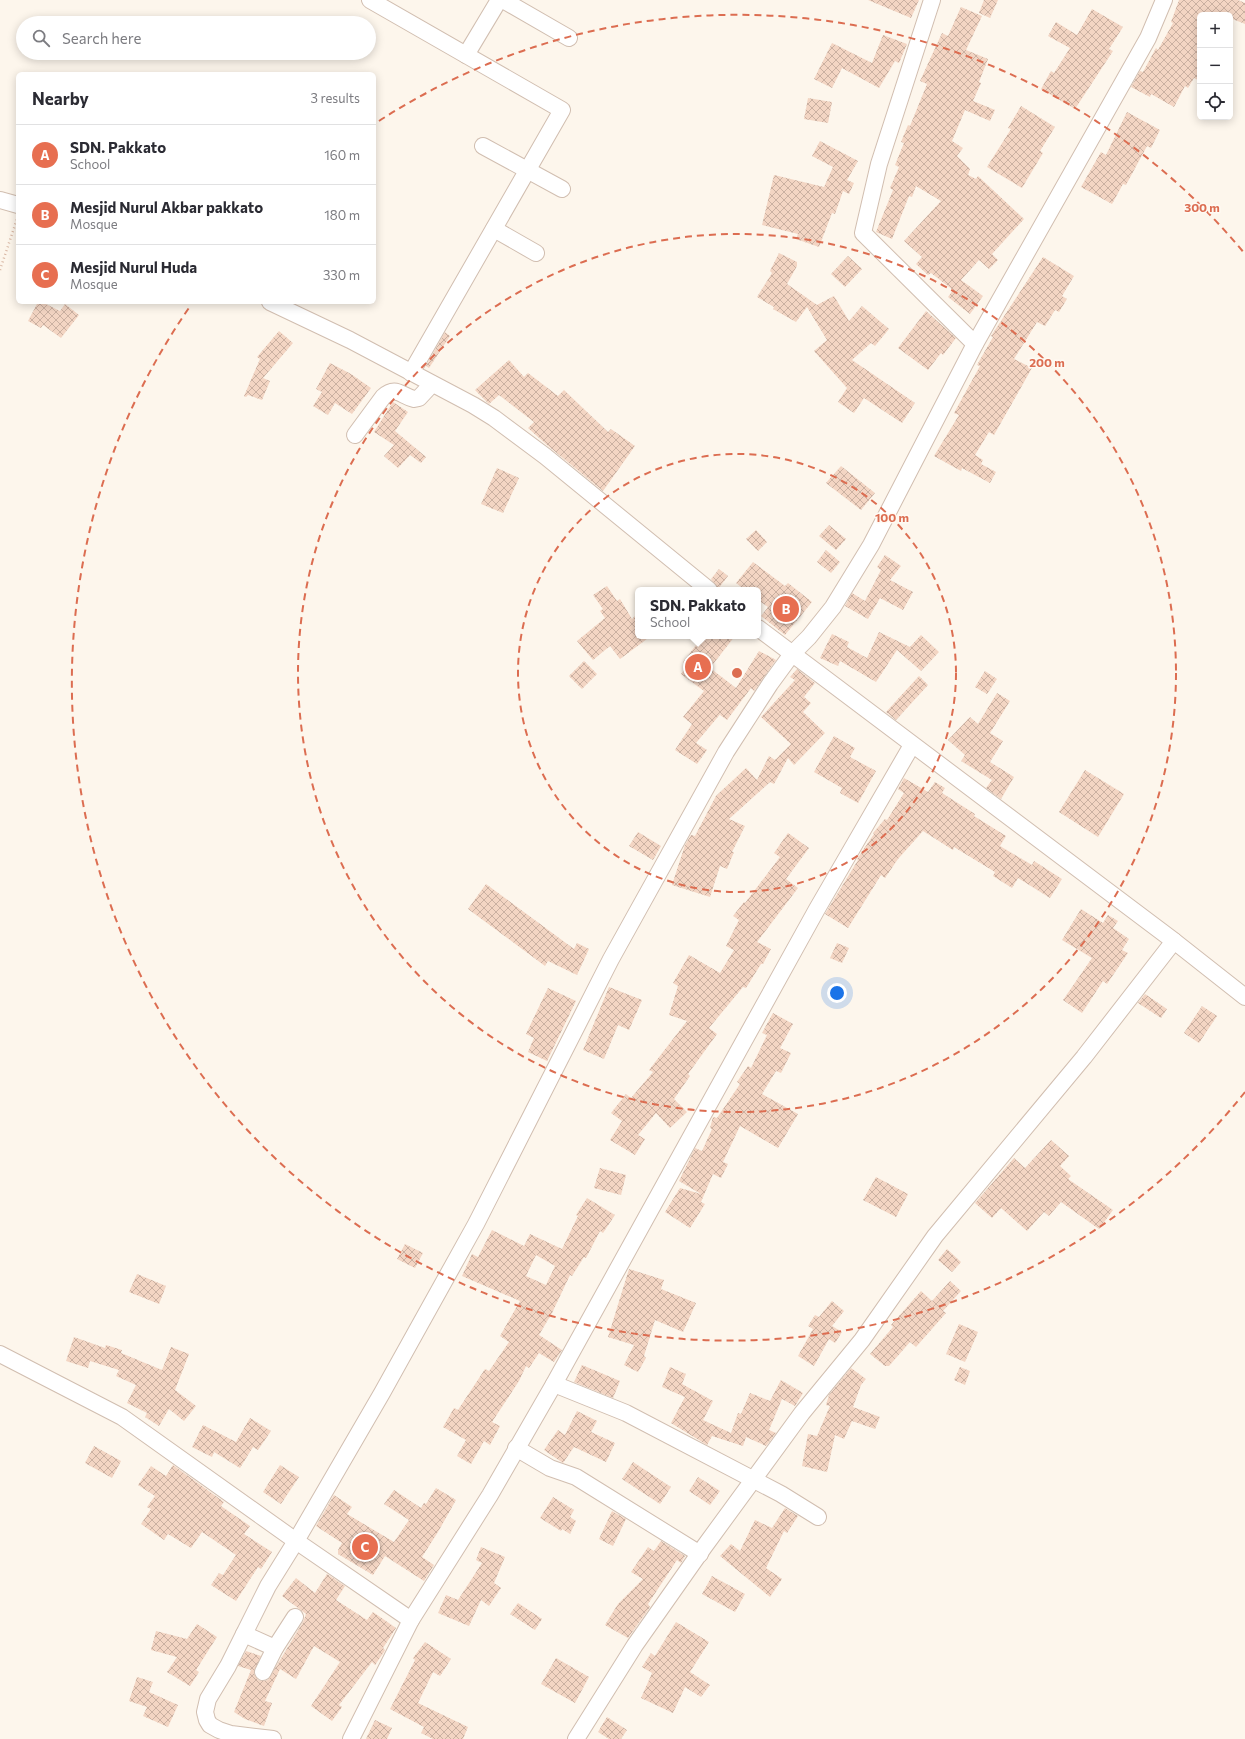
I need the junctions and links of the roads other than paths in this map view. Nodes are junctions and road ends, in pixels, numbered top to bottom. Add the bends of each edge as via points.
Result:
1 (370, 0) edge
2 (498, 0) edge
3 (503, 0) edge
4 (932, 0) edge
5 (1164, 0) edge
6 (569, 38) dead end
7 (466, 55) junction
8 (483, 146) dead end
9 (527, 170) junction
10 (562, 189) dead end
11 (0, 200) edge
12 (16, 205) edge
13 (494, 229) junction
14 (536, 253) dead end
15 (274, 304) edge
16 (975, 344) junction
17 (411, 373) junction
18 (432, 384) junction
19 (355, 435) dead end
20 (705, 587) edge
21 (761, 630) edge
22 (792, 654) junction
23 (912, 745) junction
24 (1174, 941) junction
25 (1245, 997) edge
26 (0, 1354) edge
27 (554, 1384) junction
28 (516, 1448) junction
29 (753, 1480) junction
30 (818, 1517) dead end
31 (296, 1541) junction
32 (700, 1554) junction
33 (295, 1617) dead end
34 (411, 1620) junction
35 (244, 1634) junction
36 (275, 1648) junction
37 (263, 1672) dead end
38 (272, 1739) edge
39 (351, 1739) edge
40 (576, 1739) edge

1 - 7 street
2 - 7 street
3 - 6 street
4 - 16 street via 878,170 864,233
5 - 16 street via 1148,38
7 - 9 street via 562,110
8 - 9 street
9 - 10 street
9 - 13 street
11 - 12 street
13 - 14 street
13 - 17 street
15 - 17 street
16 - 22 street via 870,544 833,607
17 - 18 street
18 - 19 street via 419,398 414,399 396,391 388,392
18 - 20 street via 473,405 545,456
21 - 22 street
22 - 23 street
22 - 31 street via 726,752 612,959 476,1224
23 - 24 street
23 - 27 street
24 - 25 street
24 - 29 street via 1084,1057 935,1236 862,1340 802,1413
26 - 31 street via 122,1417
27 - 28 street
27 - 29 street via 626,1413
28 - 32 street via 550,1468 576,1477
28 - 34 street via 490,1495
29 - 30 street
29 - 32 street
31 - 34 street
31 - 35 street via 268,1586
32 - 40 street via 635,1646
33 - 36 street
34 - 39 street
35 - 36 street
35 - 38 street via 208,1699 206,1720 219,1730 231,1734
36 - 37 street

